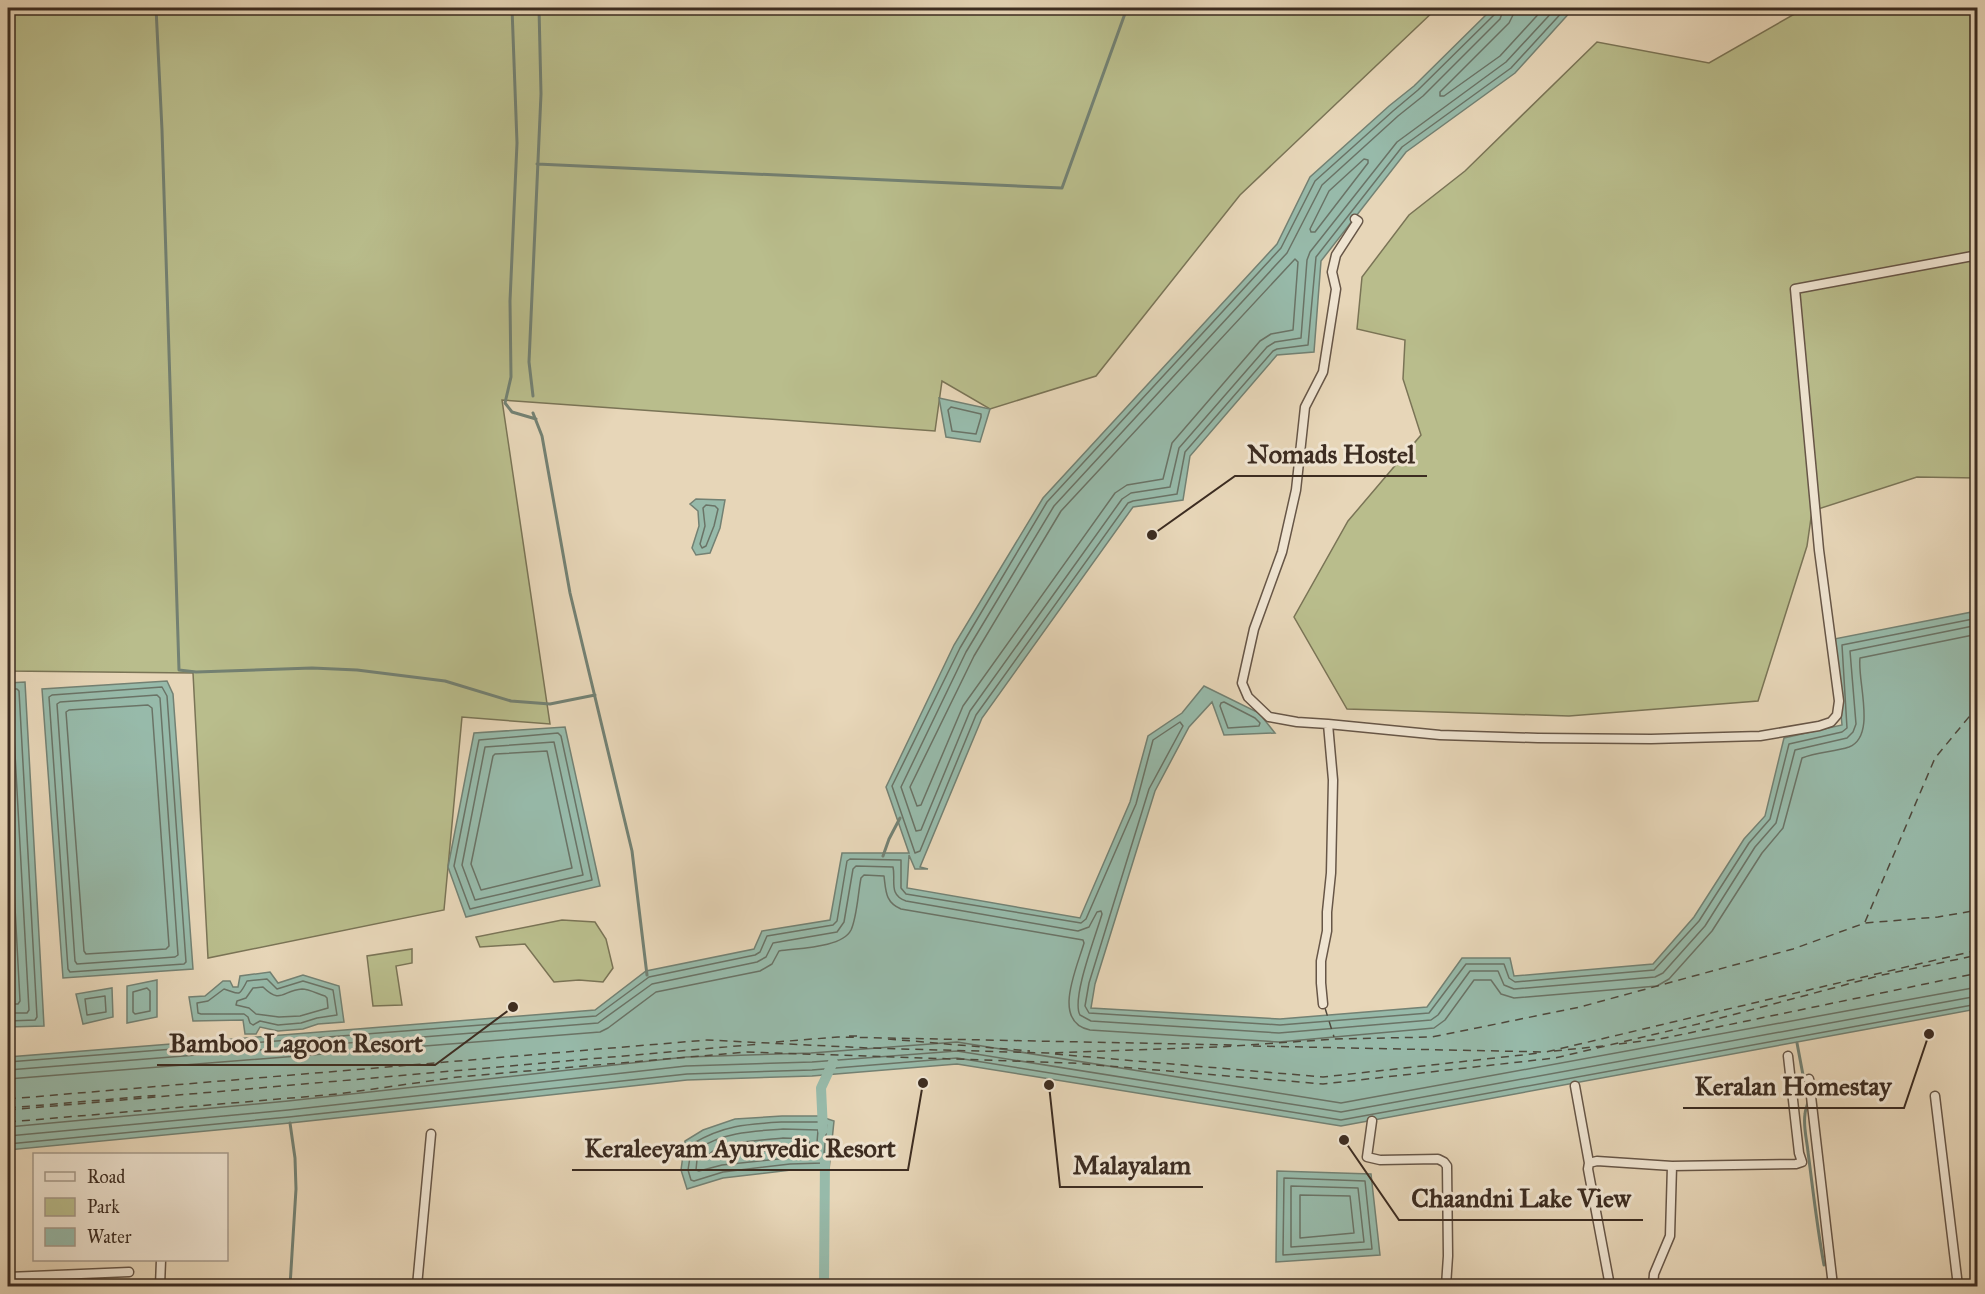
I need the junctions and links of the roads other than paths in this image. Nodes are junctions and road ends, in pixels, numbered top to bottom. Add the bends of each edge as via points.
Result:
1 (1355, 219) dead end
2 (1977, 255) edge
3 (1328, 724) junction
4 (1323, 1004) dead end
5 (1788, 1056) dead end
6 (1809, 1079) dead end
7 (1575, 1086) dead end
8 (1935, 1096) dead end
9 (1372, 1121) dead end
10 (431, 1134) dead end
11 (1589, 1163) junction
12 (1672, 1166) junction
13 (161, 1261) edge
14 (129, 1272) dead end
15 (8, 1277) edge
16 (160, 1287) edge
17 (417, 1287) edge
18 (1446, 1287) edge
19 (1610, 1287) edge
20 (1653, 1287) edge
21 (1833, 1287) edge
22 (1958, 1287) edge

1 - 3 street via 1358,221 1336,255 1332,272 1336,289 1323,372 1305,407 1296,490 1282,552 1254,628 1242,683 1248,697 1269,717
2 - 3 street via 1795,289 1819,550 1839,701 1831,722 1760,736 1651,739 1440,735
3 - 4 street via 1333,780 1331,873 1321,961
5 - 12 street via 1802,1162
6 - 21 street
7 - 11 street
8 - 22 street
9 - 18 street via 1367,1157 1438,1159 1447,1166
10 - 17 street
11 - 12 street
11 - 19 street
12 - 20 street via 1670,1236 1654,1274
13 - 16 street
14 - 15 street

